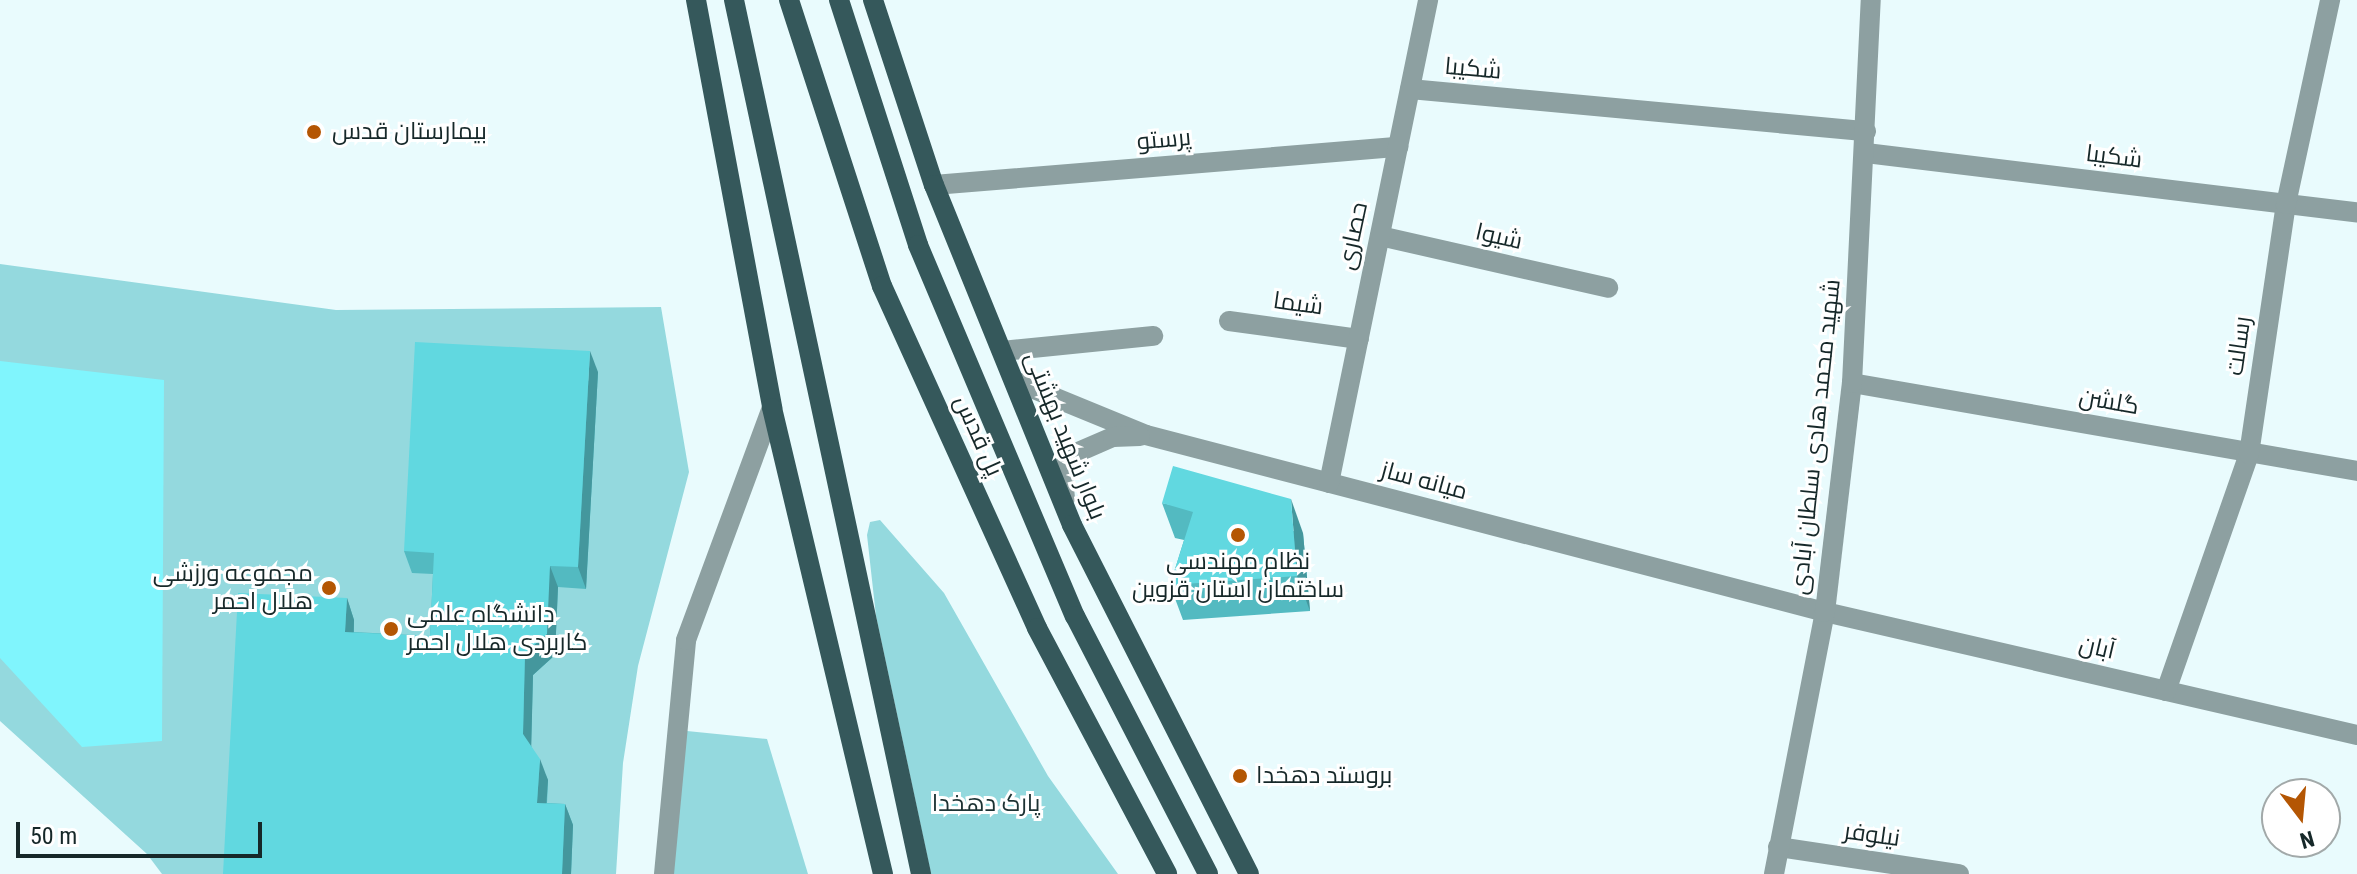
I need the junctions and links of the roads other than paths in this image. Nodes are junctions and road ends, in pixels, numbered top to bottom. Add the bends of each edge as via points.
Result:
1 (696, 0) edge
2 (734, 0) edge
3 (789, 0) edge
4 (839, 0) edge
5 (873, 0) edge
6 (1428, 0) edge
7 (1871, 0) edge
8 (2330, 0) edge
9 (1410, 89) junction
10 (1866, 131) junction
11 (1398, 147) junction
12 (1866, 153) junction
13 (934, 185) junction
14 (2286, 204) junction
15 (2357, 212) edge
16 (1380, 236) junction
17 (1608, 288) dead end
18 (1229, 321) dead end
19 (1153, 336) dead end
20 (1359, 339) junction
21 (1002, 351) junction
22 (1017, 382) junction
23 (1852, 383) junction
24 (772, 408) junction
25 (1146, 435) junction
26 (2249, 454) junction
27 (2357, 471) edge
28 (1329, 483) junction
29 (1072, 525) junction
30 (1825, 612) junction
31 (2166, 691) junction
32 (2357, 735) edge
33 (1778, 847) junction
34 (664, 874) edge
35 (883, 874) edge
36 (921, 874) edge
37 (1167, 874) edge
38 (1208, 874) edge
39 (1249, 874) edge
40 (1774, 874) edge
41 (1959, 874) edge

1 - 24 main road
2 - 36 main road
3 - 37 main road, پل قدس via 882,286 1037,628
4 - 38 main road, پل قدس via 930,273 1075,616
5 - 13 main road, بلوار شهید بهشتی
6 - 9 street, حصاری
7 - 10 street, شهید محمد هادی سلطان آبادی
8 - 14 street, رسالت
9 - 10 street, شکیبا
9 - 11 street, حصاری
10 - 12 street, شهید محمد هادی سلطان آبادی
11 - 13 street, پرستو
11 - 16 street, حصاری
12 - 14 street, شکیبا
12 - 23 street, شهید محمد هادی سلطان آبادی
13 - 21 main road, بلوار شهید بهشتی
14 - 15 street, شکیبا
14 - 26 street, رسالت
16 - 17 street, شیوا
16 - 20 street, حصاری
18 - 20 street, شیما
19 - 21 street
20 - 28 street, حصاری
21 - 22 main road, بلوار شهید بهشتی
22 - 25 street, میانه ساز
22 - 29 main road, بلوار شهید بهشتی
23 - 26 street, گلشن
23 - 30 street, شهید محمد هادی سلطان آبادی
24 - 34 street via 686,640
24 - 35 main road
25 - 28 street, میانه ساز
25 - 29 street via 1113,437 1069,456 1062,470
26 - 27 street, گلشن
26 - 31 street, رسالت
28 - 30 street, میانه ساز
29 - 39 main road, بلوار شهید بهشتی
30 - 31 street, آبان
30 - 33 street, شهید محمد هادی سلطان آبادی
31 - 32 street, آبان
33 - 40 street, شهید محمد هادی سلطان آبادی
33 - 41 street, نیلوفر

